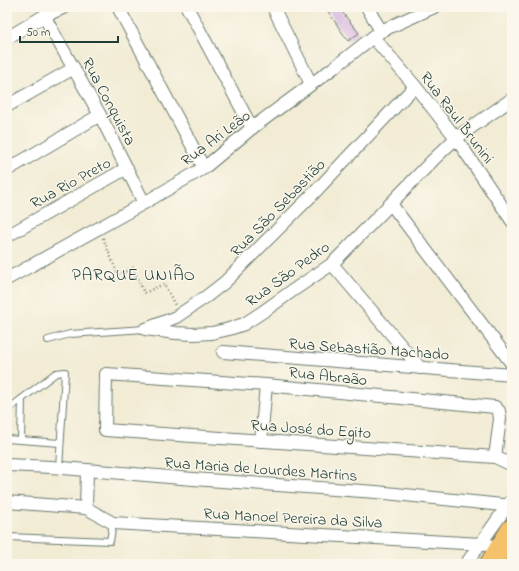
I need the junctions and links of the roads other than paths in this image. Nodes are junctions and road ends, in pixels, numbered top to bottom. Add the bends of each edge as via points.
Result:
1 (65, 7) edge
2 (118, 7) edge
3 (187, 7) edge
4 (273, 7) edge
5 (367, 7) edge
6 (434, 7) edge
7 (44, 16) junction
8 (377, 34) junction
9 (7, 38) edge
10 (74, 68) junction
11 (311, 84) junction
12 (415, 86) junction
13 (512, 99) edge
14 (7, 106) edge
15 (100, 115) junction
16 (252, 128) junction
17 (456, 138) junction
18 (127, 168) junction
19 (204, 168) junction
20 (7, 170) edge
21 (144, 203) junction
22 (391, 204) junction
23 (512, 221) edge
24 (7, 236) edge
25 (332, 264) junction
26 (7, 279) edge
27 (145, 329) junction
28 (48, 340) dead end
29 (223, 352) dead end
30 (512, 364) edge
31 (420, 368) junction
32 (512, 375) edge
33 (266, 385) junction
34 (22, 399) junction
35 (7, 410) edge
36 (105, 430) joint
37 (7, 439) edge
38 (20, 440) junction
39 (261, 441) junction
40 (60, 443) junction
41 (495, 457) junction
42 (7, 465) edge
43 (512, 465) edge
44 (59, 468) junction
45 (87, 470) junction
46 (7, 502) edge
47 (510, 504) edge
48 (86, 508) junction
49 (113, 523) junction
50 (7, 537) edge
51 (496, 546) edge
52 (466, 564) edge

1 - 7 street
2 - 19 street
3 - 16 street
4 - 11 street
5 - 8 street, Rua Raul Brunini
6 - 8 street, Rua Ari Leão
7 - 9 street
7 - 10 street, Rua Conquista
8 - 11 street, Rua Ari Leão
8 - 12 street, Rua Raul Brunini
10 - 14 street
10 - 15 street, Rua Conquista
11 - 16 street, Rua Ari Leão
12 - 17 street, Rua Raul Brunini
12 - 27 street, Rua São Sebastião via 225,282 180,314
13 - 17 street, Rua São Pedro
15 - 18 street, Rua Conquista
15 - 20 street
16 - 19 street, Rua Ari Leão
17 - 22 street, Rua São Pedro
17 - 23 street, Rua Raul Brunini
18 - 21 street, Rua Conquista
18 - 24 street, Rua Rio Preto
19 - 21 street, Rua Ari Leão
21 - 26 street, Rua Ari Leão
22 - 25 street, Rua São Pedro
22 - 30 street
25 - 27 street, Rua São Pedro via 244,324 201,334
25 - 31 street
27 - 28 lane, Rua São Pedro via 70,334
29 - 31 street, Rua Sebastião Machado
31 - 32 street, Rua Sebastião Machado
33 - 36 street, Rua Abraão via 106,374
33 - 39 street
33 - 41 street, Rua Abraão via 495,407 499,411 500,419
34 - 35 lane
34 - 38 lane
34 - 40 lane via 56,373 65,372
36 - 39 street, Rua José do Egito
37 - 38 lane
38 - 40 lane
39 - 41 street, Rua José do Egito
40 - 44 lane
41 - 43 street, Rua José do Egito
42 - 44 street, Rua Maria de Lourdes Martins
44 - 45 street, Rua Maria de Lourdes Martins
45 - 47 street, Rua Maria de Lourdes Martins
45 - 48 street
46 - 48 street
47 - 51 street
48 - 49 street, Rua Manoel Pereira da Silva
49 - 50 lane via 110,541
49 - 51 street, Rua Manoel Pereira da Silva
51 - 52 street

